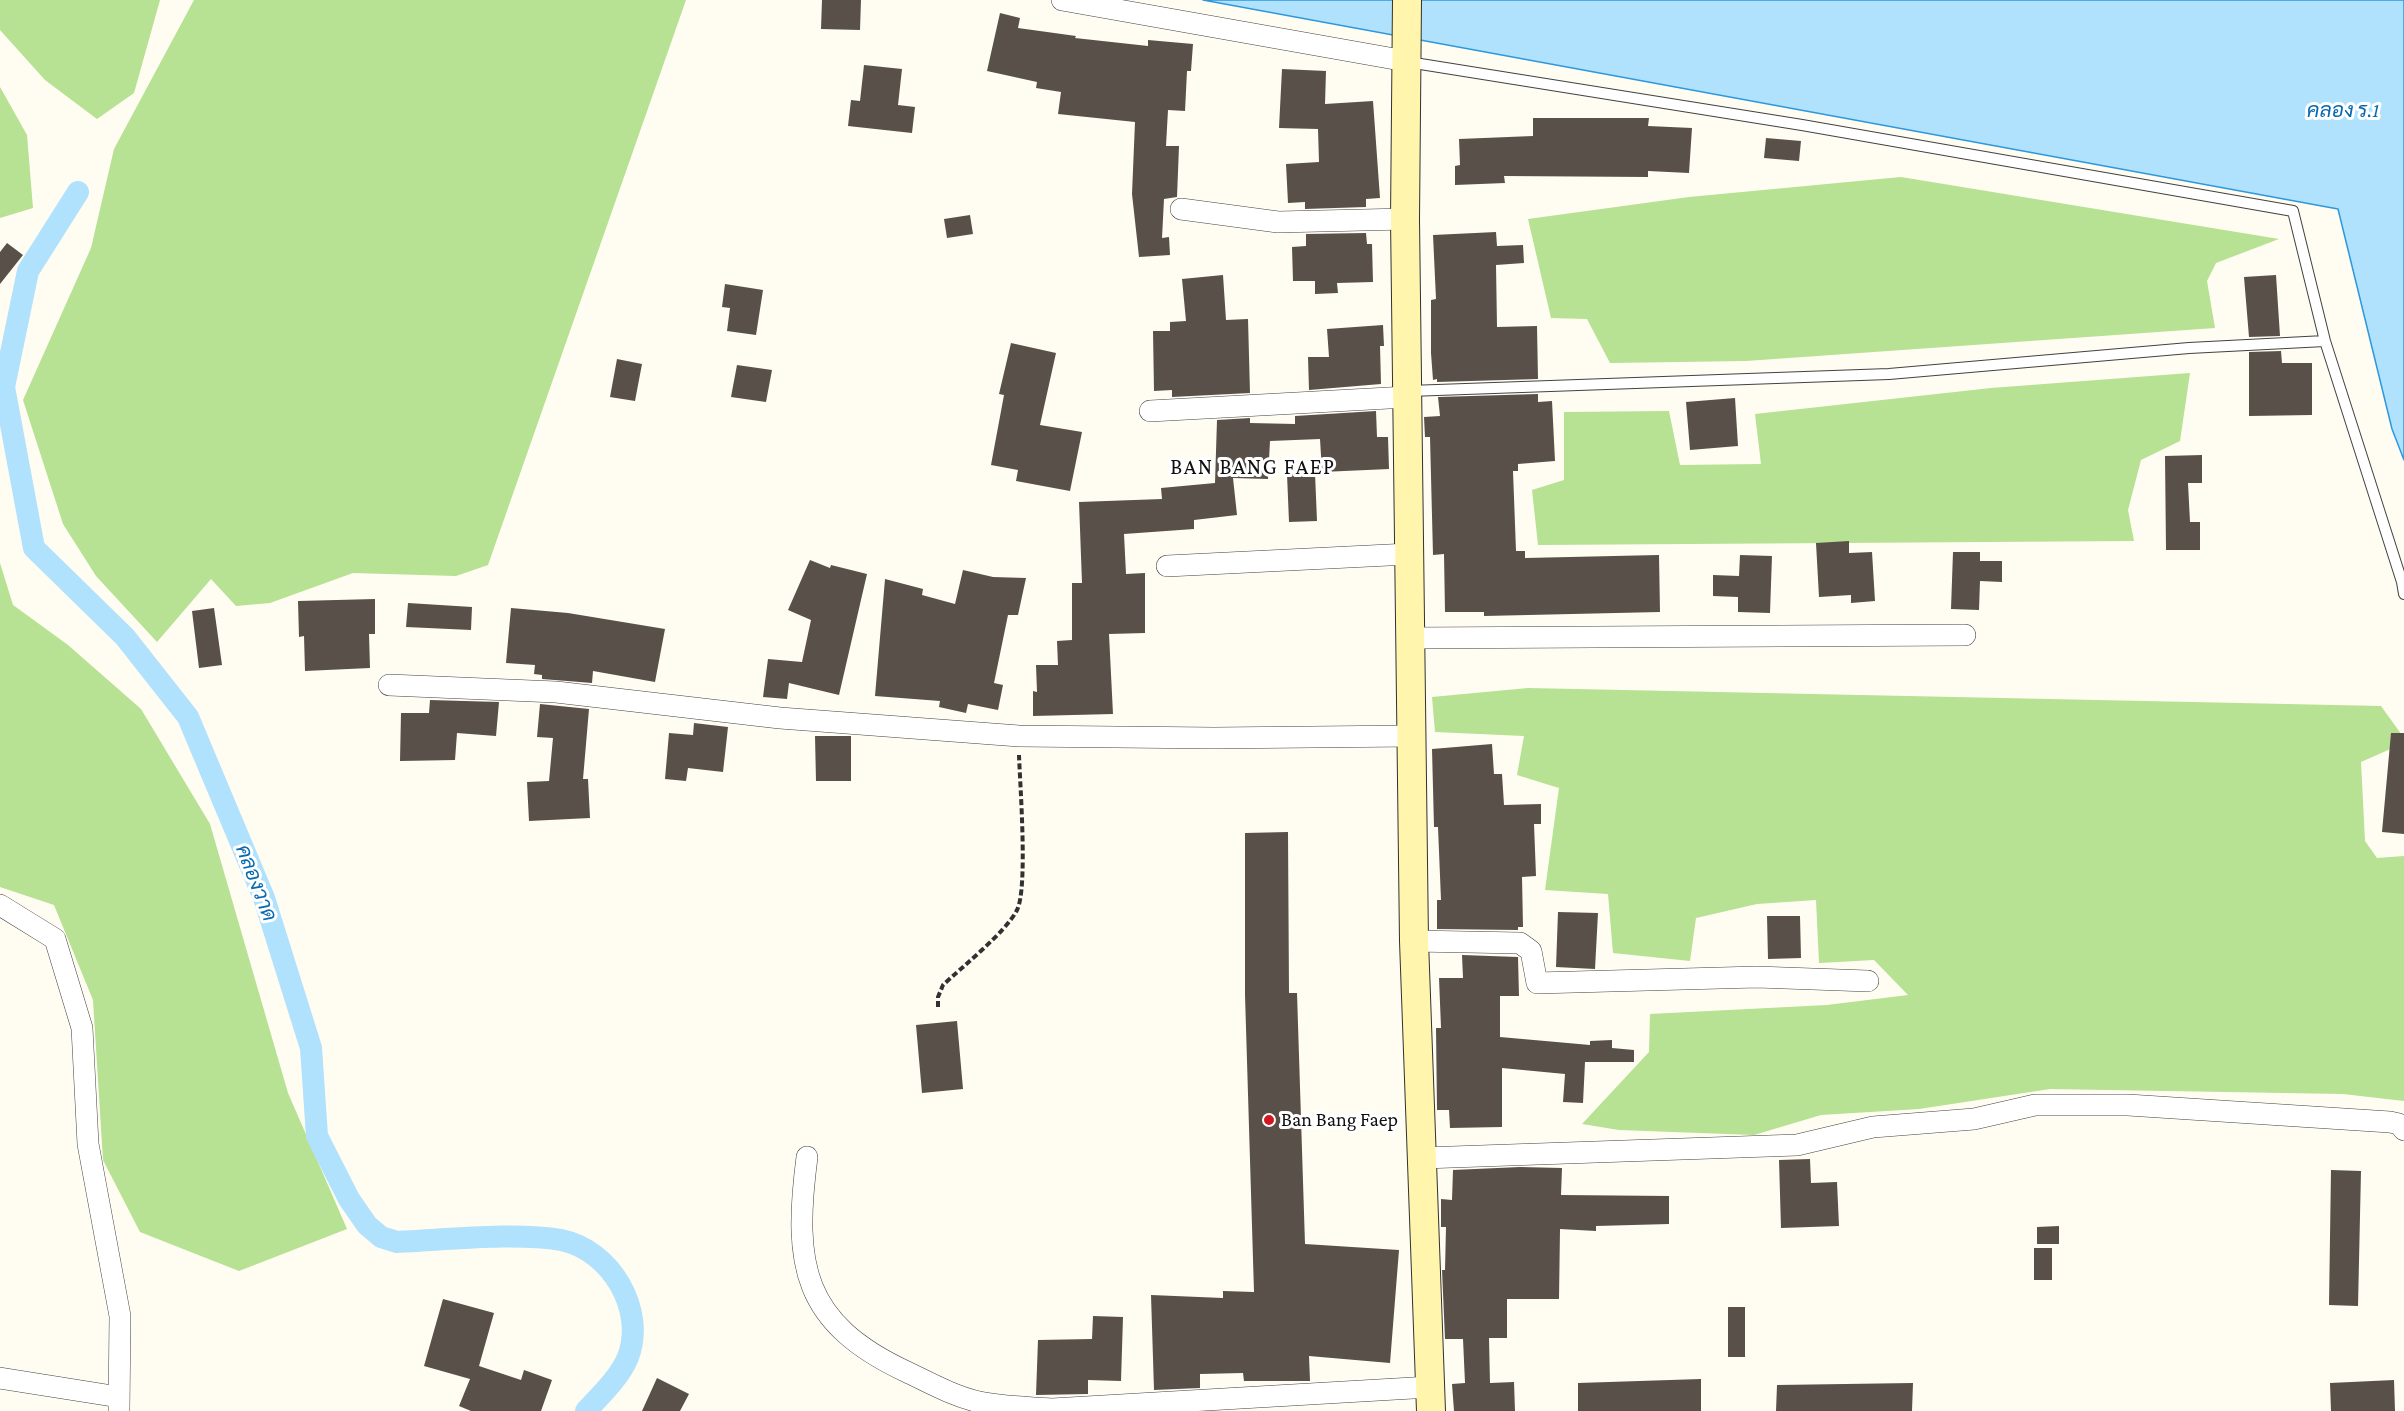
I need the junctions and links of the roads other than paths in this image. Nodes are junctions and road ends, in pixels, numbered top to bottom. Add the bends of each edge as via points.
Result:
1 (1062, 0) edge
2 (1407, 0) edge
3 (1406, 56) junction
4 (1181, 209) dead end
5 (1405, 219) junction
6 (2325, 341) junction
7 (1407, 394) junction
8 (1150, 411) dead end
9 (1409, 554) junction
10 (1167, 566) dead end
11 (2403, 582) edge
12 (2404, 594) edge
13 (1965, 635) dead end
14 (1409, 638) junction
15 (389, 685) dead end
16 (1410, 735) junction
17 (0, 905) edge
18 (1414, 941) junction
19 (1868, 981) dead end
20 (2404, 1130) edge
21 (807, 1157) dead end
22 (1423, 1158) junction
23 (0, 1378) edge
24 (1430, 1399) edge
25 (119, 1404) edge

1 - 3 street
2 - 3 street
3 - 5 street
3 - 6 lane via 2293,211
4 - 5 street via 1278,222
5 - 7 street
6 - 7 lane via 2189,348 1889,374
6 - 11 lane
7 - 8 street
7 - 9 street
9 - 10 street
9 - 14 street
11 - 12 lane
13 - 14 street
14 - 16 street
15 - 16 street via 556,692 780,718 1019,736
16 - 18 street
17 - 25 street via 55,939 82,1028 88,1144 120,1316
18 - 19 street via 1520,943 1531,951 1537,983 1734,977
18 - 22 street
20 - 22 street via 2390,1122 2128,1105 2035,1105 1974,1119 1873,1127 1797,1145
21 - 24 street via 802,1240 808,1272 823,1308 838,1329 859,1346 957,1395 997,1405 1052,1409
22 - 24 street
23 - 25 street

